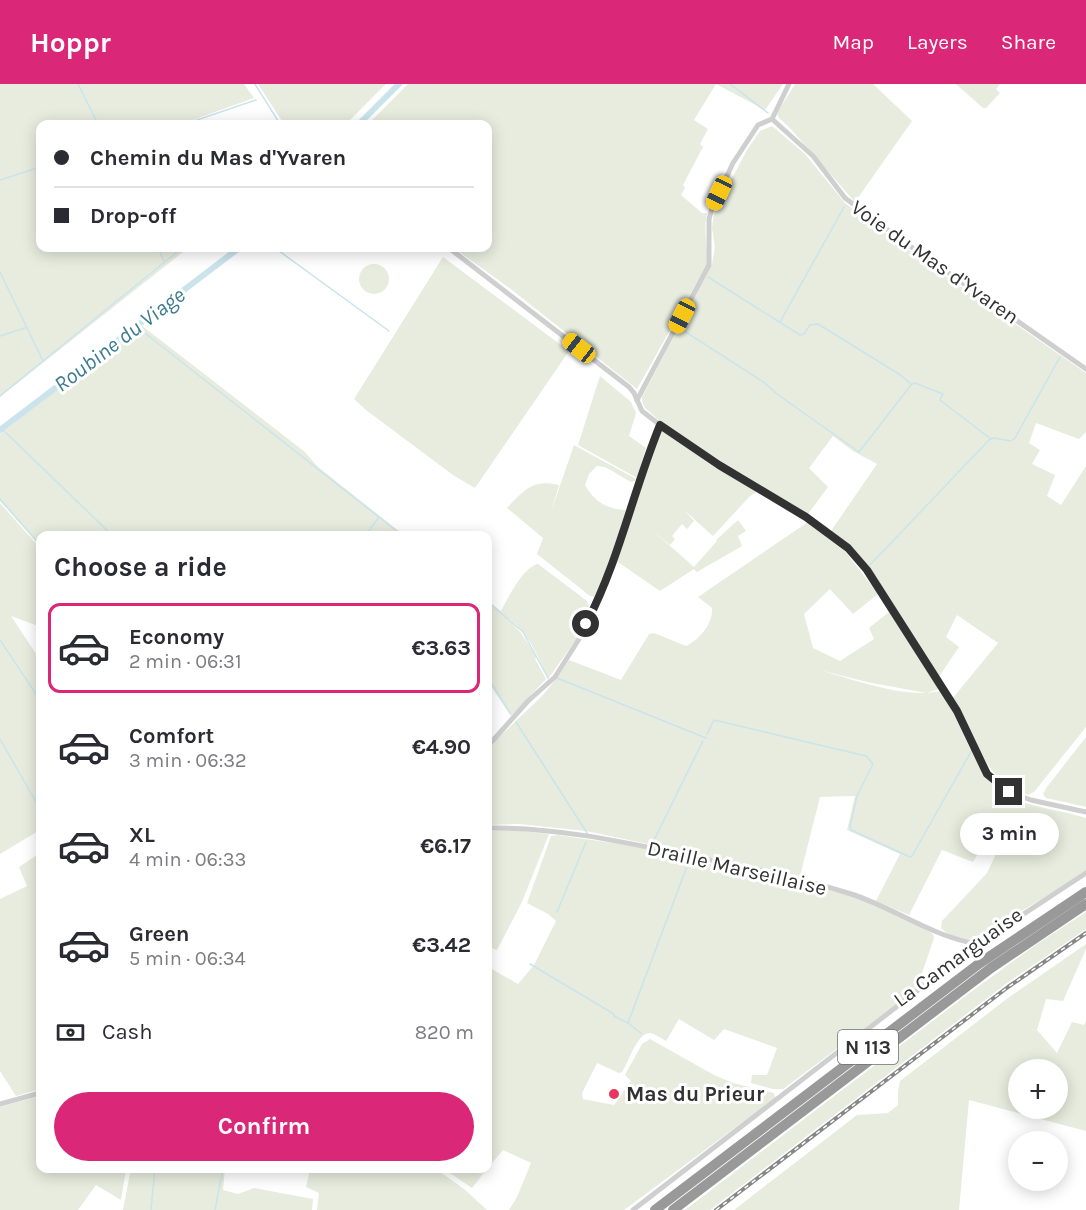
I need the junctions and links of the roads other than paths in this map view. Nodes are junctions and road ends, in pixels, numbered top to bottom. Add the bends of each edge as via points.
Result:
1 (789, 84) edge
2 (771, 119) junction
3 (454, 252) edge
4 (1086, 369) edge
5 (637, 400) junction
6 (660, 425) junction
7 (492, 742) edge
8 (1086, 812) edge
9 (492, 828) edge
10 (1086, 873) edge
11 (1086, 892) edge
12 (1086, 904) edge
13 (978, 944) junction
14 (36, 1094) edge
15 (0, 1104) edge
16 (633, 1210) edge
17 (655, 1210) edge
18 (674, 1210) edge

1 - 2 street
2 - 4 street, Voie du Mas d'Yvaren via 813,156 845,198
2 - 5 street via 758,125 733,163 709,219 709,265
3 - 5 street via 629,387
5 - 6 street via 642,411
6 - 7 street via 619,547 579,639 555,676
6 - 8 street via 848,548 873,579 957,711 987,774 1009,792
9 - 13 street, Draille Marseillaise via 520,828 640,845 793,877 854,895 937,934
10 - 13 street
11 - 17 highway, La Camarguaise / N 113 via 980,963
12 - 18 highway, La Camarguaise / N 113 via 991,968
13 - 16 street
14 - 15 street

